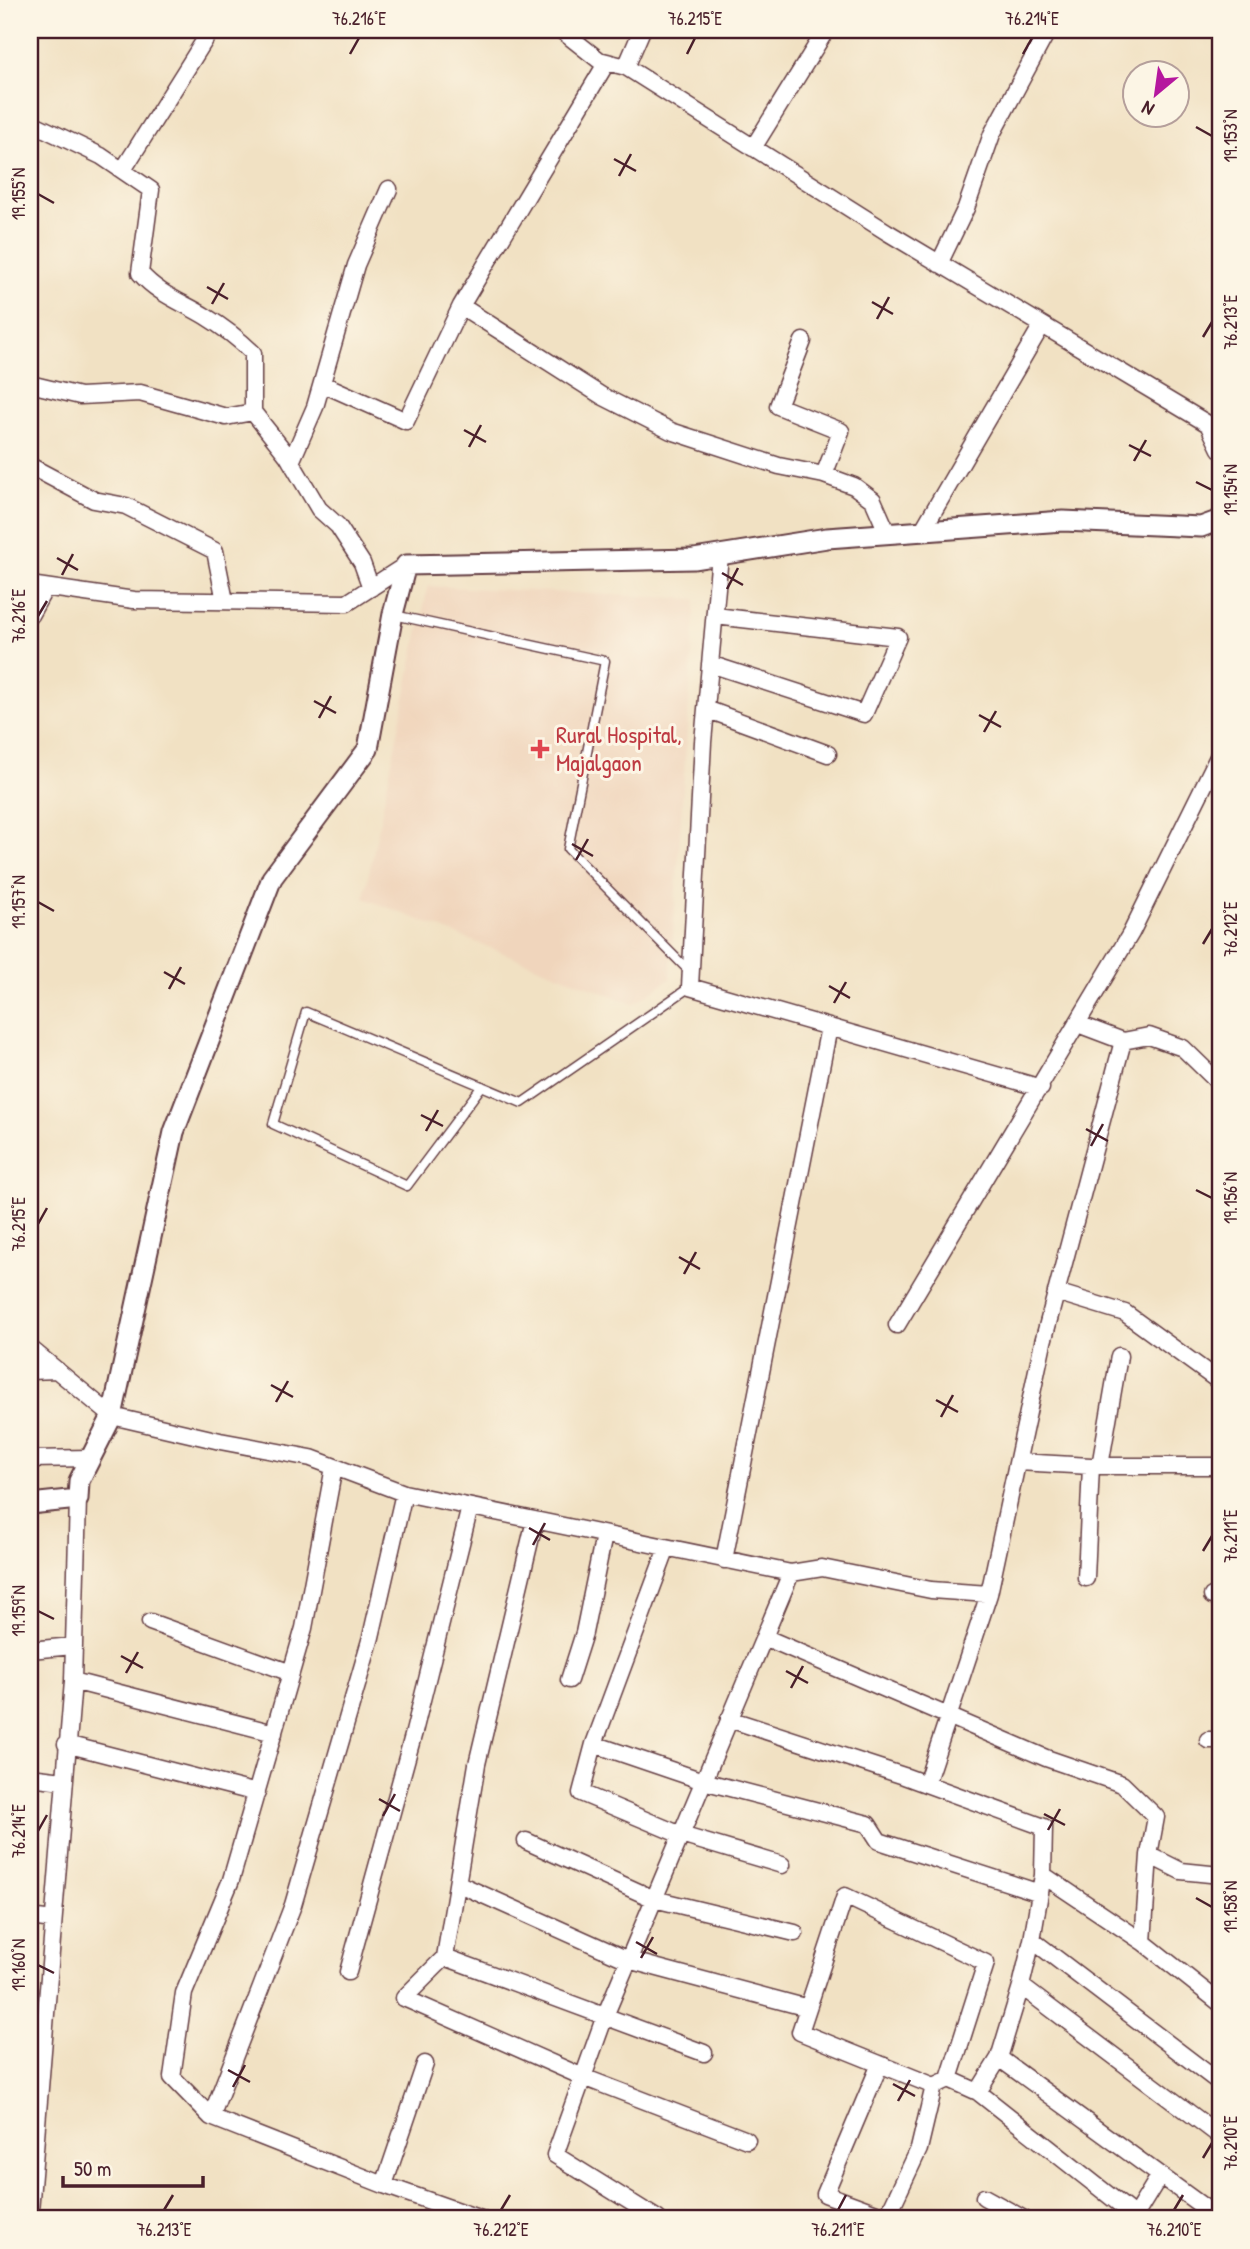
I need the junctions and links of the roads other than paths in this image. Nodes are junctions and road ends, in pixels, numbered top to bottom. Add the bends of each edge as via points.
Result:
1 (211, 30) edge
2 (561, 30) edge
3 (642, 30) edge
4 (826, 30) edge
5 (1048, 30) edge
6 (607, 62) junction
7 (626, 67) junction
8 (30, 122) edge
9 (753, 148) junction
10 (123, 170) junction
11 (389, 189) dead end
12 (939, 264) junction
13 (461, 306) junction
14 (1042, 325) junction
15 (803, 341) dead end
16 (30, 384) edge
17 (323, 384) junction
18 (253, 412) junction
19 (1219, 444) edge
20 (290, 462) junction
21 (30, 466) edge
22 (824, 475) junction
23 (1220, 520) edge
24 (922, 531) junction
25 (888, 534) junction
26 (720, 555) junction
27 (406, 565) junction
28 (37, 588) edge
29 (371, 588) junction
30 (225, 601) junction
31 (393, 614) junction
32 (30, 615) edge
33 (715, 616) junction
34 (710, 664) junction
35 (706, 709) junction
36 (1220, 753) edge
37 (828, 754) dead end
38 (690, 980) junction
39 (1078, 1024) junction
40 (829, 1027) junction
41 (1124, 1041) junction
42 (1220, 1084) edge
43 (482, 1086) junction
44 (1041, 1088) junction
45 (1056, 1292) junction
46 (897, 1325) dead end
47 (30, 1348) edge
48 (1119, 1356) dead end
49 (57, 1370) junction
50 (30, 1371) edge
51 (1220, 1382) edge
52 (113, 1416) junction
53 (90, 1458) junction
54 (30, 1459) edge
55 (1018, 1462) junction
56 (1096, 1466) junction
57 (1220, 1466) edge
58 (334, 1467) junction
59 (404, 1493) junction
60 (78, 1499) junction
61 (30, 1504) edge
62 (470, 1507) junction
63 (535, 1520) junction
64 (604, 1535) junction
65 (667, 1548) junction
66 (724, 1559) junction
67 (790, 1573) junction
68 (1086, 1578) dead end
69 (989, 1594) junction
70 (150, 1622) dead end
71 (764, 1637) junction
72 (73, 1646) junction
73 (30, 1650) edge
74 (291, 1673) junction
75 (569, 1680) dead end
76 (73, 1681) junction
77 (948, 1716) junction
78 (729, 1719) junction
79 (274, 1733) junction
80 (66, 1744) junction
81 (594, 1744) junction
82 (30, 1777) edge
83 (703, 1781) junction
84 (63, 1782) junction
85 (926, 1784) junction
86 (257, 1793) junction
87 (681, 1835) junction
88 (526, 1841) dead end
89 (1149, 1855) junction
90 (782, 1865) dead end
91 (1043, 1875) junction
92 (1220, 1875) edge
93 (459, 1884) junction
94 (1040, 1893) junction
95 (654, 1899) junction
96 (30, 1917) edge
97 (53, 1920) junction
98 (795, 1933) dead end
99 (1032, 1940) junction
100 (1143, 1942) junction
101 (445, 1957) junction
102 (628, 1960) junction
103 (348, 1972) dead end
104 (1021, 1986) junction
105 (1220, 2003) edge
106 (808, 2008) junction
107 (605, 2016) junction
108 (704, 2053) dead end
109 (999, 2057) junction
110 (425, 2064) dead end
111 (880, 2064) junction
112 (583, 2077) junction
113 (949, 2079) junction
114 (1220, 2083) edge
115 (934, 2086) junction
116 (978, 2092) junction
117 (211, 2117) junction
118 (1220, 2136) edge
119 (747, 2140) dead end
120 (1160, 2175) junction
121 (384, 2185) junction
122 (984, 2197) dead end
123 (30, 2211) edge
124 (1127, 2217) edge
125 (481, 2219) edge
126 (658, 2219) edge
127 (1024, 2219) edge
128 (1220, 2219) edge

1 - 10 street
2 - 6 street via 599,61
3 - 7 street
4 - 9 street
5 - 12 street via 992,134 966,208
6 - 7 street
6 - 13 street
7 - 9 street
8 - 10 street
9 - 12 street
10 - 18 street via 151,190 141,273 152,287 204,315 253,353
11 - 17 street via 356,265
12 - 14 street
13 - 17 street via 406,421
13 - 22 street via 602,396 671,431 779,466
14 - 19 street via 1208,424
14 - 24 street
15 - 22 street via 778,407 841,431
16 - 18 street via 80,396 140,393 226,417
17 - 20 street
18 - 20 street
20 - 29 street via 319,509 338,526 362,563
21 - 30 street via 94,500 126,506 215,551
22 - 25 street via 854,486 873,500
23 - 24 street via 1200,527 1063,521
24 - 25 street
25 - 26 street via 827,538
26 - 27 street
26 - 33 street
27 - 29 street
27 - 31 street
28 - 30 street via 134,600
28 - 32 street
29 - 30 street via 346,603
31 - 38 lane via 605,662 568,849
31 - 52 street via 368,749 272,878 174,1132
33 - 34 street
33 - 34 street via 898,638 864,714
34 - 35 street
35 - 37 street
35 - 38 street
36 - 39 street via 1131,933
38 - 40 street
38 - 43 lane via 522,1103
39 - 41 street
39 - 44 street
40 - 44 street
40 - 66 street
41 - 42 street via 1149,1036 1183,1048
41 - 45 street
43 - 43 lane via 306,1012 273,1124 407,1186
44 - 46 street
45 - 51 street via 1125,1313
45 - 55 street
47 - 49 street
48 - 56 street
49 - 50 street
49 - 52 street
52 - 53 street
52 - 58 street via 311,1458
53 - 54 street
53 - 60 street via 79,1481
55 - 56 street
55 - 69 street
56 - 57 street
56 - 68 street
58 - 59 street
58 - 74 street via 304,1629
59 - 62 street
59 - 117 street via 371,1637 293,1905
60 - 61 street
60 - 72 street
62 - 63 street
62 - 103 street
63 - 64 street
63 - 93 street via 477,1764
64 - 65 street
64 - 75 street via 584,1633
65 - 66 street
65 - 81 street
66 - 67 street
67 - 69 street via 821,1568 932,1590
67 - 71 street
69 - 77 street
70 - 74 street
71 - 77 street
71 - 78 street
72 - 73 street
72 - 76 street
74 - 79 street
76 - 79 street
76 - 80 street
77 - 85 street
77 - 89 street via 1122,1784 1156,1816
78 - 83 street
78 - 85 street
79 - 86 street
80 - 84 street
80 - 86 street
81 - 83 street
81 - 87 street via 581,1793
82 - 84 street
83 - 87 street
83 - 94 street via 868,1824 879,1841
84 - 97 street
85 - 91 street via 1044,1827
86 - 117 street via 231,1880 184,1993 172,2077
87 - 90 street
87 - 95 street
88 - 95 street
89 - 92 street via 1181,1871
89 - 100 street
91 - 94 street
91 - 100 street
93 - 101 street
93 - 102 street
94 - 99 street
95 - 98 street
95 - 102 street
96 - 97 street
97 - 123 street
99 - 104 street
99 - 114 street
100 - 105 street
101 - 107 street
101 - 112 street via 404,1998
102 - 106 street
102 - 107 street
104 - 109 street
104 - 118 street
106 - 111 street via 800,2032
106 - 113 street via 845,1896 986,1963
107 - 108 street
107 - 112 street
109 - 116 street
109 - 120 street
110 - 121 street
111 - 115 street
111 - 115 street via 825,2194 887,2217 919,2149
112 - 119 street
112 - 126 street via 555,2155
113 - 115 street
113 - 116 street
116 - 124 street
117 - 121 street
120 - 124 street
120 - 128 street
121 - 125 street
122 - 127 street

